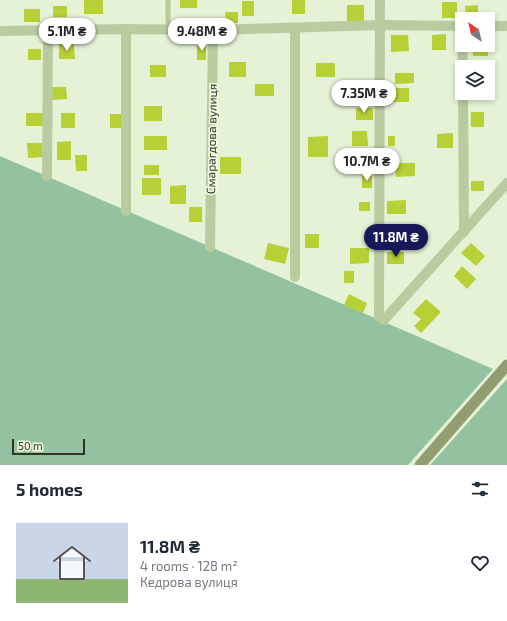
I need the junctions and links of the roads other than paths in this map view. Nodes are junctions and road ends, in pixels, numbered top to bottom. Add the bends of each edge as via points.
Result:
1 (168, 0) edge
2 (380, 0) edge
3 (381, 25) junction
4 (455, 26) edge
5 (495, 26) edge
6 (507, 26) edge
7 (295, 28) junction
8 (126, 29) junction
9 (168, 30) junction
10 (213, 30) junction
11 (0, 31) edge
12 (48, 31) junction
13 (463, 100) edge
14 (47, 176) dead end
15 (507, 183) edge
16 (126, 211) dead end
17 (464, 232) junction
18 (210, 247) dead end
19 (295, 277) dead end
20 (507, 365) edge
21 (420, 465) edge

1 - 9 lane
2 - 3 street
3 - 4 street
3 - 7 street
3 - 17 street via 382,319
5 - 6 street
7 - 10 street
7 - 19 street
8 - 9 street
8 - 12 street
8 - 16 street
9 - 10 street
10 - 18 street, Смарагдова вулиця
11 - 12 street
12 - 14 street
13 - 17 street
15 - 17 street
20 - 21 main road

